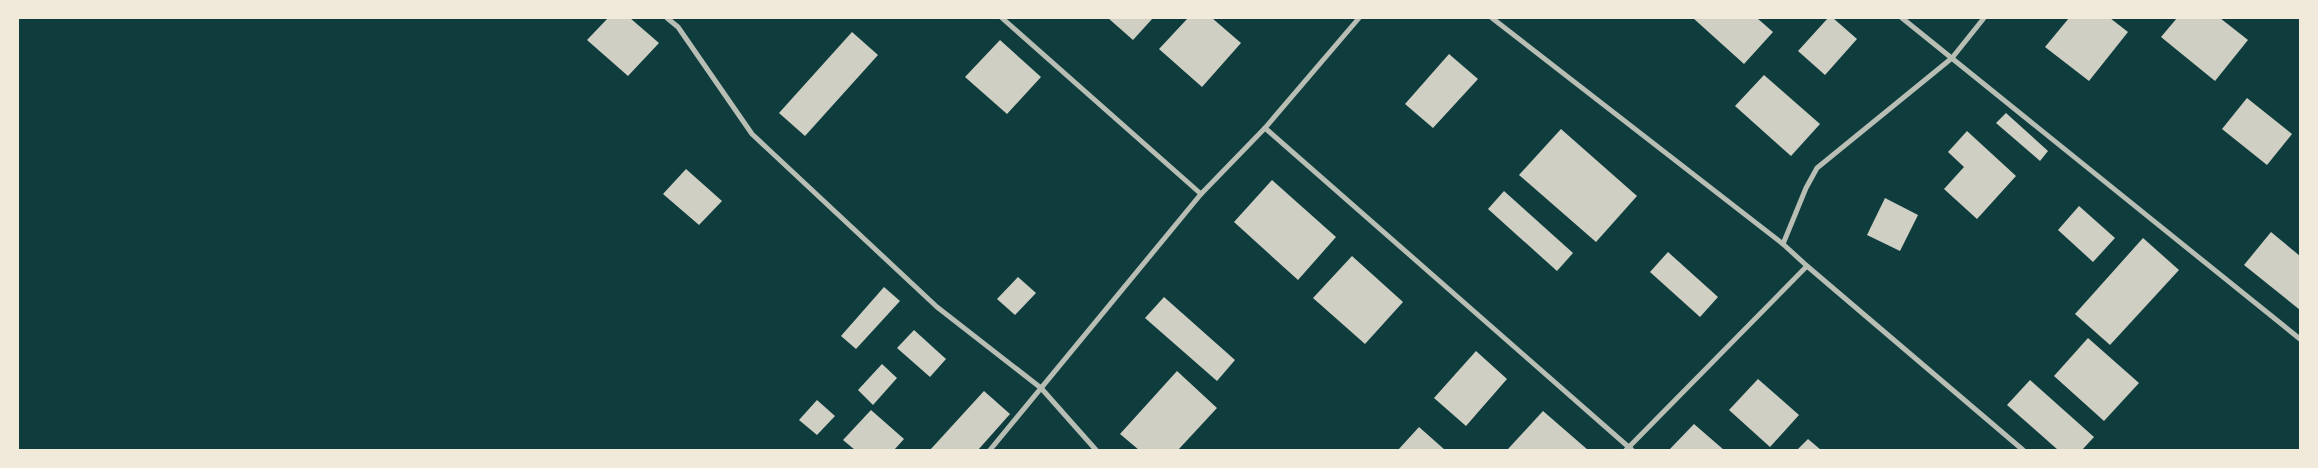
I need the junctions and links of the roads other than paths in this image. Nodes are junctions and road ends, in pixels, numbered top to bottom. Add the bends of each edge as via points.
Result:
1 (667, 18) edge
2 (1002, 18) edge
3 (1359, 18) edge
4 (1492, 18) edge
5 (1902, 18) edge
6 (1984, 18) edge
7 (1952, 58) junction
8 (1265, 128) junction
9 (1202, 194) junction
10 (1783, 244) junction
11 (1807, 266) junction
12 (2300, 339) edge
13 (1041, 388) junction
14 (1629, 449) edge
15 (990, 450) edge
16 (1096, 450) edge
17 (2023, 450) edge

1 - 13 street via 678,27 752,134 937,306
2 - 9 street
3 - 8 street
4 - 10 street
5 - 7 street
6 - 7 street
7 - 10 street via 1817,168
7 - 12 street
8 - 9 street
8 - 14 street
9 - 13 street
10 - 11 street
11 - 14 street
11 - 17 street
13 - 15 street
13 - 16 street

